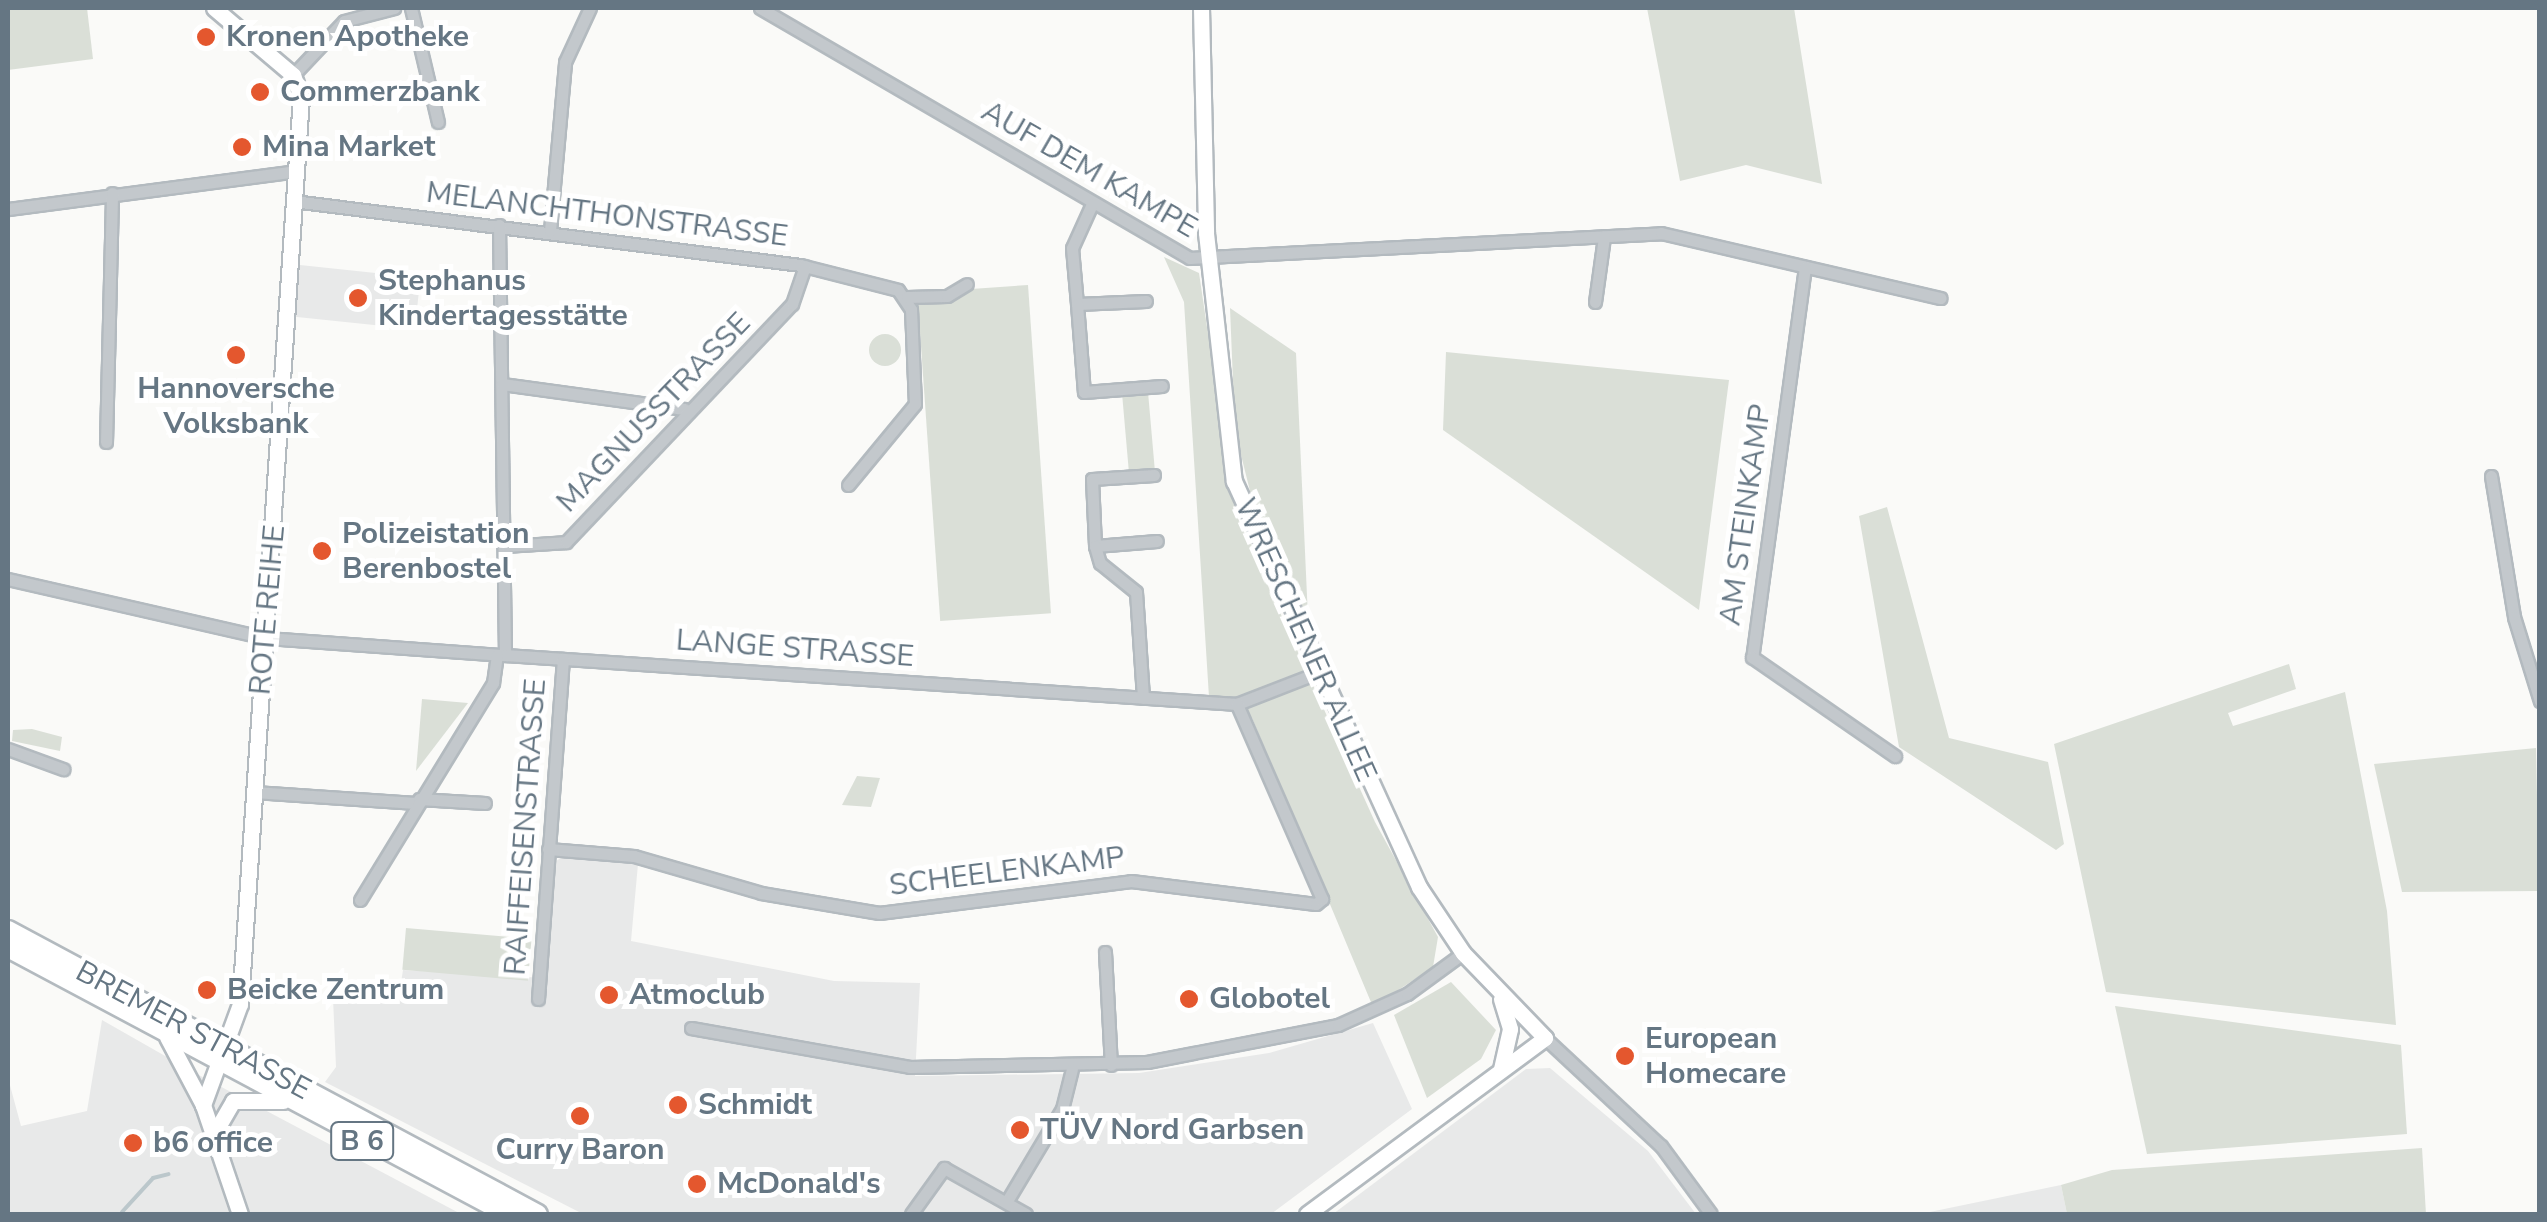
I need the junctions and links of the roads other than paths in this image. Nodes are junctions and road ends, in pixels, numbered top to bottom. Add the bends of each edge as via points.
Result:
1 (214, 8) edge
2 (394, 8) edge
3 (412, 8) edge
4 (590, 8) edge
5 (762, 8) edge
6 (1200, 8) edge
7 (293, 74) junction
8 (438, 122) dead end
9 (296, 171) junction
10 (112, 193) junction
11 (293, 201) junction
12 (1092, 204) junction
13 (8, 209) edge
14 (499, 226) junction
15 (550, 231) junction
16 (1604, 238) junction
17 (1208, 260) junction
18 (805, 266) junction
19 (1805, 267) junction
20 (967, 284) dead end
21 (906, 297) junction
22 (1941, 298) dead end
23 (1146, 301) dead end
24 (1595, 302) dead end
25 (1077, 304) junction
26 (502, 384) junction
27 (1162, 386) dead end
28 (684, 409) junction
29 (106, 442) dead end
30 (1154, 474) dead end
31 (2491, 476) dead end
32 (848, 485) dead end
33 (1157, 541) dead end
34 (506, 546) junction
35 (1096, 546) junction
36 (8, 579) edge
37 (265, 638) junction
38 (501, 655) junction
39 (563, 660) junction
40 (1317, 673) junction
41 (1142, 698) junction
42 (2540, 700) edge
43 (1237, 704) junction
44 (8, 748) edge
45 (1895, 756) dead end
46 (63, 769) dead end
47 (254, 792) junction
48 (417, 801) junction
49 (485, 803) dead end
50 (548, 849) junction
51 (360, 900) dead end
52 (8, 930) edge
53 (8, 948) edge
54 (1105, 952) dead end
55 (1462, 953) junction
56 (1500, 996) junction
57 (538, 999) dead end
58 (691, 1028) dead end
59 (167, 1037) junction
60 (1545, 1038) junction
61 (223, 1057) junction
62 (1111, 1065) junction
63 (1072, 1069) junction
64 (1502, 1069) junction
65 (283, 1101) junction
66 (203, 1105) junction
67 (211, 1139) junction
68 (1006, 1201) junction
69 (240, 1214) edge
70 (507, 1214) edge
71 (538, 1214) edge
72 (912, 1214) edge
73 (1026, 1214) edge
74 (1307, 1214) edge
75 (1710, 1214) edge

1 - 7 street
2 - 7 street via 344,21
3 - 8 street
4 - 15 street via 565,62
5 - 12 street, AUF DEM KAMPE
6 - 17 street, WRESCHENER ALLEE
7 - 9 street, ROTE REIHE via 300,97
9 - 10 street
9 - 11 street, ROTE REIHE
10 - 13 street
10 - 29 street
11 - 14 street, MELANCHTHONSTRASSE
11 - 37 street, ROTE REIHE
12 - 17 street, AUF DEM KAMPE via 1190,258
12 - 25 street via 1072,248
14 - 15 street, MELANCHTHONSTRASSE
14 - 26 street
15 - 18 street, MELANCHTHONSTRASSE
16 - 17 street, AUF DEM KAMPE
16 - 19 street, AUF DEM KAMPE via 1674,234
16 - 24 street
17 - 40 street, WRESCHENER ALLEE via 1234,481
18 - 21 street, MELANCHTHONSTRASSE via 859,274
18 - 28 street, MAGNUSSTRASSE via 792,304
19 - 22 street, AUF DEM KAMPE
19 - 45 street, AM STEINKAMP via 1752,658
20 - 21 street via 946,296
21 - 32 street via 915,404
23 - 25 street
25 - 27 street via 1084,392
26 - 28 street
26 - 34 street
28 - 34 street, MAGNUSSTRASSE via 566,542
30 - 35 street via 1092,480
31 - 42 street via 2514,617
33 - 35 street
34 - 38 street
35 - 41 street via 1100,564 1136,592
36 - 37 street, LANGE STRASSE
37 - 38 street, LANGE STRASSE
37 - 47 street, ROTE REIHE
38 - 39 street, LANGE STRASSE
38 - 48 street via 493,683
39 - 41 street, LANGE STRASSE
39 - 50 street, RAIFFEISENSTRASSE
40 - 43 street, LANGE STRASSE
40 - 55 street, WRESCHENER ALLEE via 1419,887
41 - 43 street, LANGE STRASSE
43 - 50 street, SCHEELENKAMP via 1322,900 1316,904 1131,881 879,913 762,894 634,856
44 - 46 street
47 - 48 street
47 - 61 street, ROTE REIHE via 240,1004
48 - 49 street
48 - 51 street
50 - 57 street, RAIFFEISENSTRASSE
52 - 61 main road, BREMER STRASSE / B 6
53 - 59 main road, BREMER STRASSE / B 6
54 - 62 street
55 - 56 street, WRESCHENER ALLEE
55 - 62 street via 1407,994 1338,1025
56 - 60 street, WRESCHENER ALLEE
56 - 64 street via 1510,1028
58 - 63 street via 873,1064
59 - 61 main road, BREMER STRASSE / B 6
59 - 66 street
60 - 64 street
60 - 75 street via 1661,1146
61 - 65 main road, BREMER STRASSE / B 6
61 - 66 street, ROTE REIHE
61 - 71 main road, BREMER STRASSE / B 6
62 - 63 street
63 - 68 street via 1062,1109
64 - 74 street
65 - 67 street via 233,1101
65 - 70 main road, BREMER STRASSE / B 6
66 - 67 street
67 - 69 street
68 - 72 street via 944,1168
68 - 73 street

